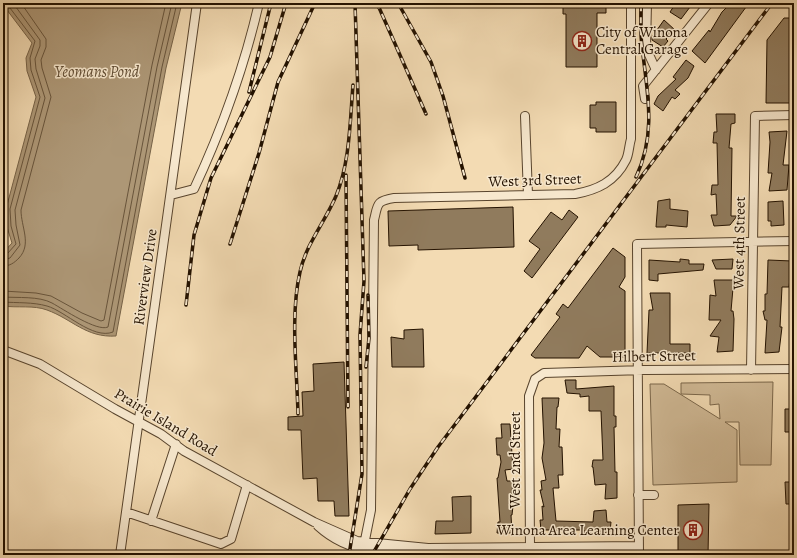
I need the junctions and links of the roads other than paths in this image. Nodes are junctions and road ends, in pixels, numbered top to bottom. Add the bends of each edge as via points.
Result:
1 (197, 3) edge
2 (258, 3) edge
3 (631, 3) edge
4 (647, 3) edge
5 (709, 3) edge
6 (656, 70) junction
7 (645, 99) dead end
8 (794, 115) edge
9 (525, 116) dead end
10 (171, 195) junction
11 (528, 195) junction
12 (794, 241) edge
13 (753, 242) junction
14 (3, 350) edge
15 (794, 369) edge
16 (636, 370) junction
17 (751, 370) junction
18 (529, 396) joint
19 (138, 420) junction
20 (176, 444) junction
21 (247, 485) junction
22 (638, 495) junction
23 (654, 495) dead end
24 (126, 512) junction
25 (152, 521) junction
26 (364, 546) junction
27 (639, 546) junction
28 (530, 547) junction
29 (120, 555) edge
30 (639, 555) edge

1 - 10 street, Riverview Drive
2 - 10 street via 250,44 212,150 194,189
3 - 11 street, West 3rd Street via 630,139 626,160 612,179 594,191
4 - 6 street via 646,48
5 - 6 street
6 - 7 street via 643,86
8 - 13 street, West 4th Street via 755,116
9 - 11 street
10 - 19 street, Riverview Drive
11 - 26 street, West 3rd Street via 394,198 378,203 374,220 371,510
12 - 13 street
13 - 16 street via 637,244
13 - 17 street, West 4th Street
14 - 19 street, Prairie Island Road via 40,364
15 - 17 street, Hilbert Street
16 - 17 street, Hilbert Street
16 - 18 street, Hilbert Street via 544,373 534,379
16 - 22 street
18 - 28 street, West 2nd Street
19 - 20 street, Prairie Island Road
19 - 24 street, Riverview Drive
20 - 21 street, Prairie Island Road
20 - 25 street
21 - 25 street via 231,539 225,543 214,542
21 - 26 street, Prairie Island Road via 314,522 330,537
22 - 23 street
22 - 27 street
24 - 25 street
24 - 29 street, Riverview Drive
26 - 28 street, Prairie Island Road via 402,544 428,548
27 - 28 street, Prairie Island Road
27 - 30 street

